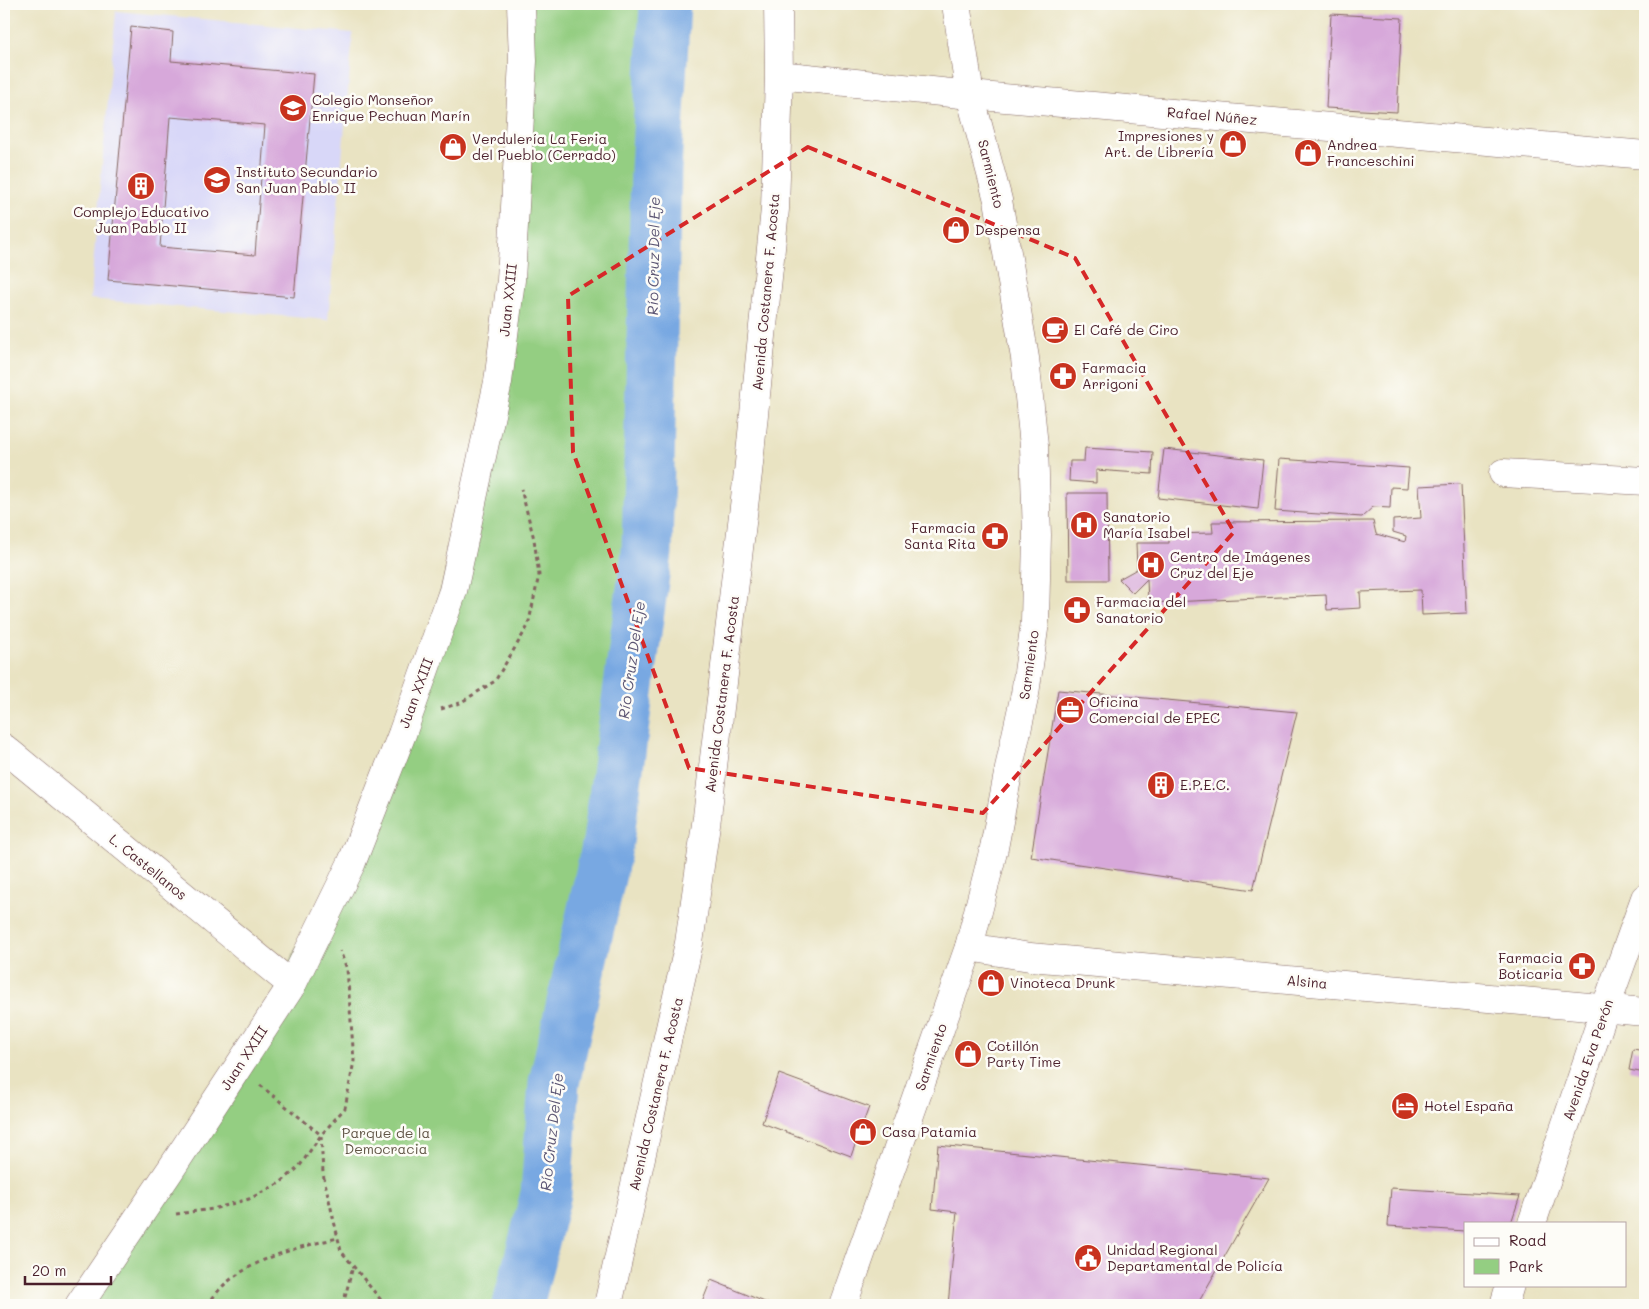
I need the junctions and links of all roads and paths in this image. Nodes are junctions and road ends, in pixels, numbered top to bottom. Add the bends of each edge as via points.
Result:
1 (521, 4) edge
2 (778, 4) edge
3 (956, 4) edge
4 (779, 75) junction
5 (970, 94) junction
6 (1645, 155) edge
7 (1502, 473) dead end
8 (1645, 481) edge
9 (521, 489) dead end
10 (407, 720) junction
11 (4, 748) edge
12 (1645, 898) edge
13 (327, 914) junction
14 (969, 947) junction
15 (292, 985) junction
16 (1605, 1009) junction
17 (1645, 1012) edge
18 (238, 1068) junction
19 (321, 1135) junction
20 (140, 1216) junction
21 (1532, 1222) edge
22 (338, 1238) junction
23 (353, 1266) junction
24 (1510, 1286) edge
25 (79, 1305) edge
26 (207, 1305) edge
27 (343, 1305) edge
28 (386, 1305) edge
29 (608, 1305) edge
30 (843, 1305) edge
31 (1504, 1305) edge

1 - 10 street, Juan XXIII via 523,61 511,280 498,382 453,592
2 - 4 street, Avenida Costanera F. Acosta
3 - 5 street, Sarmiento
4 - 5 street, Rafael Núñez
4 - 29 street, Avenida Costanera F. Acosta via 775,209 748,473 707,817 689,943
5 - 6 street, Rafael Núñez
5 - 14 street, Sarmiento via 998,200 1025,358 1034,446 1037,535 1035,622 1025,694 994,848
7 - 8 street
9 - 10 path via 539,575 528,626 495,681 460,703
10 - 13 street, Juan XXIII via 352,862
11 - 15 street, L. Castellanos
12 - 16 street, Avenida Eva Perón
13 - 15 street, Juan XXIII
13 - 19 path via 346,970 354,1061 345,1108
14 - 16 street, Alsina via 1040,958
14 - 30 street, Sarmiento
15 - 18 street, Juan XXIII
16 - 17 street, Alsina
16 - 21 street, Avenida Eva Perón
18 - 19 path
18 - 20 street, Juan XXIII
19 - 20 path via 299,1168 280,1183 249,1199 213,1209
19 - 22 path via 324,1174
20 - 25 street, Juan XXIII
22 - 23 path via 341,1251
22 - 26 path via 294,1248 252,1265 223,1285
23 - 27 path
23 - 28 path
24 - 31 street

